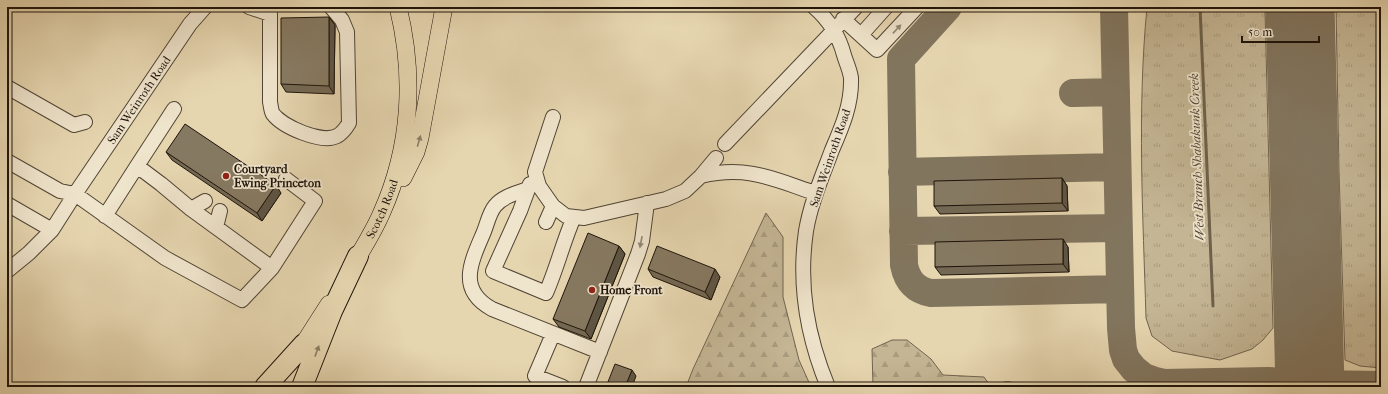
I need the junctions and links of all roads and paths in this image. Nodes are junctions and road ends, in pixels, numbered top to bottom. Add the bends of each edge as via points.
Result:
1 (205, 7) edge
2 (249, 7) edge
3 (331, 7) edge
4 (398, 7) edge
5 (444, 7) edge
6 (814, 7) edge
7 (856, 7) edge
8 (886, 7) edge
9 (917, 7) edge
10 (269, 10) edge
11 (838, 24) junction
12 (860, 35) junction
13 (7, 88) edge
14 (174, 109) dead end
15 (553, 117) dead end
16 (85, 122) dead end
17 (725, 144) dead end
18 (716, 158) dead end
19 (7, 161) edge
20 (137, 166) junction
21 (535, 172) junction
22 (701, 176) junction
23 (286, 179) dead end
24 (528, 189) junction
25 (815, 193) junction
26 (75, 194) junction
27 (205, 201) dead end
28 (647, 203) junction
29 (7, 204) edge
30 (553, 206) junction
31 (191, 209) junction
32 (220, 211) dead end
33 (382, 213) junction
34 (104, 216) junction
35 (574, 217) junction
36 (546, 222) dead end
37 (216, 227) junction
38 (52, 230) junction
39 (358, 256) junction
40 (272, 268) junction
41 (7, 271) edge
42 (553, 334) junction
43 (304, 344) junction
44 (600, 352) junction
45 (265, 387) edge
46 (276, 387) edge
47 (302, 387) edge
48 (563, 387) edge
49 (586, 387) edge
50 (828, 387) edge

1 - 26 street, Sam Weinroth Road via 190,24
2 - 10 street
3 - 10 street via 342,20 346,32 349,122 337,137 325,138 303,134 281,122 272,113
4 - 33 main road, Scotch Road via 407,59 408,113 398,171
33 -> 5 main road via 419,145
6 - 11 street, Sam Weinroth Road
7 - 11 street
8 - 12 street
12 -> 9 street via 877,50
11 - 12 street
11 - 17 street
11 - 25 street, Sam Weinroth Road via 839,38 851,77 848,112
13 - 16 street via 74,125
14 - 20 street
15 - 21 street
18 - 22 street
19 - 26 street via 60,190
20 - 31 street
20 - 34 street
21 - 24 street
21 - 30 street via 539,186
22 - 25 street via 728,171 756,173
22 - 28 street via 685,191
23 - 40 street via 315,201
24 - 35 street via 493,271 546,293
24 - 42 street via 509,196 495,206 472,261 470,284 474,294 486,306
25 - 50 street, Sam Weinroth Road via 806,230 803,285 810,336
26 - 34 street
26 - 38 street, Sam Weinroth Road
27 - 31 street
28 - 35 street via 584,218
28 -> 44 street via 638,254
29 - 38 street
30 - 35 street via 566,216
30 - 36 street
31 - 37 street
32 - 37 street
33 - 39 main road, Scotch Road
34 - 40 street via 165,258 242,300
37 - 40 street
38 - 41 street, Sam Weinroth Road via 30,253
39 - 43 main road, Scotch Road
47 -> 39 highway via 332,311
42 - 44 street
42 - 48 street via 535,376
43 - 45 highway
43 - 46 main road, Scotch Road
44 - 49 street

